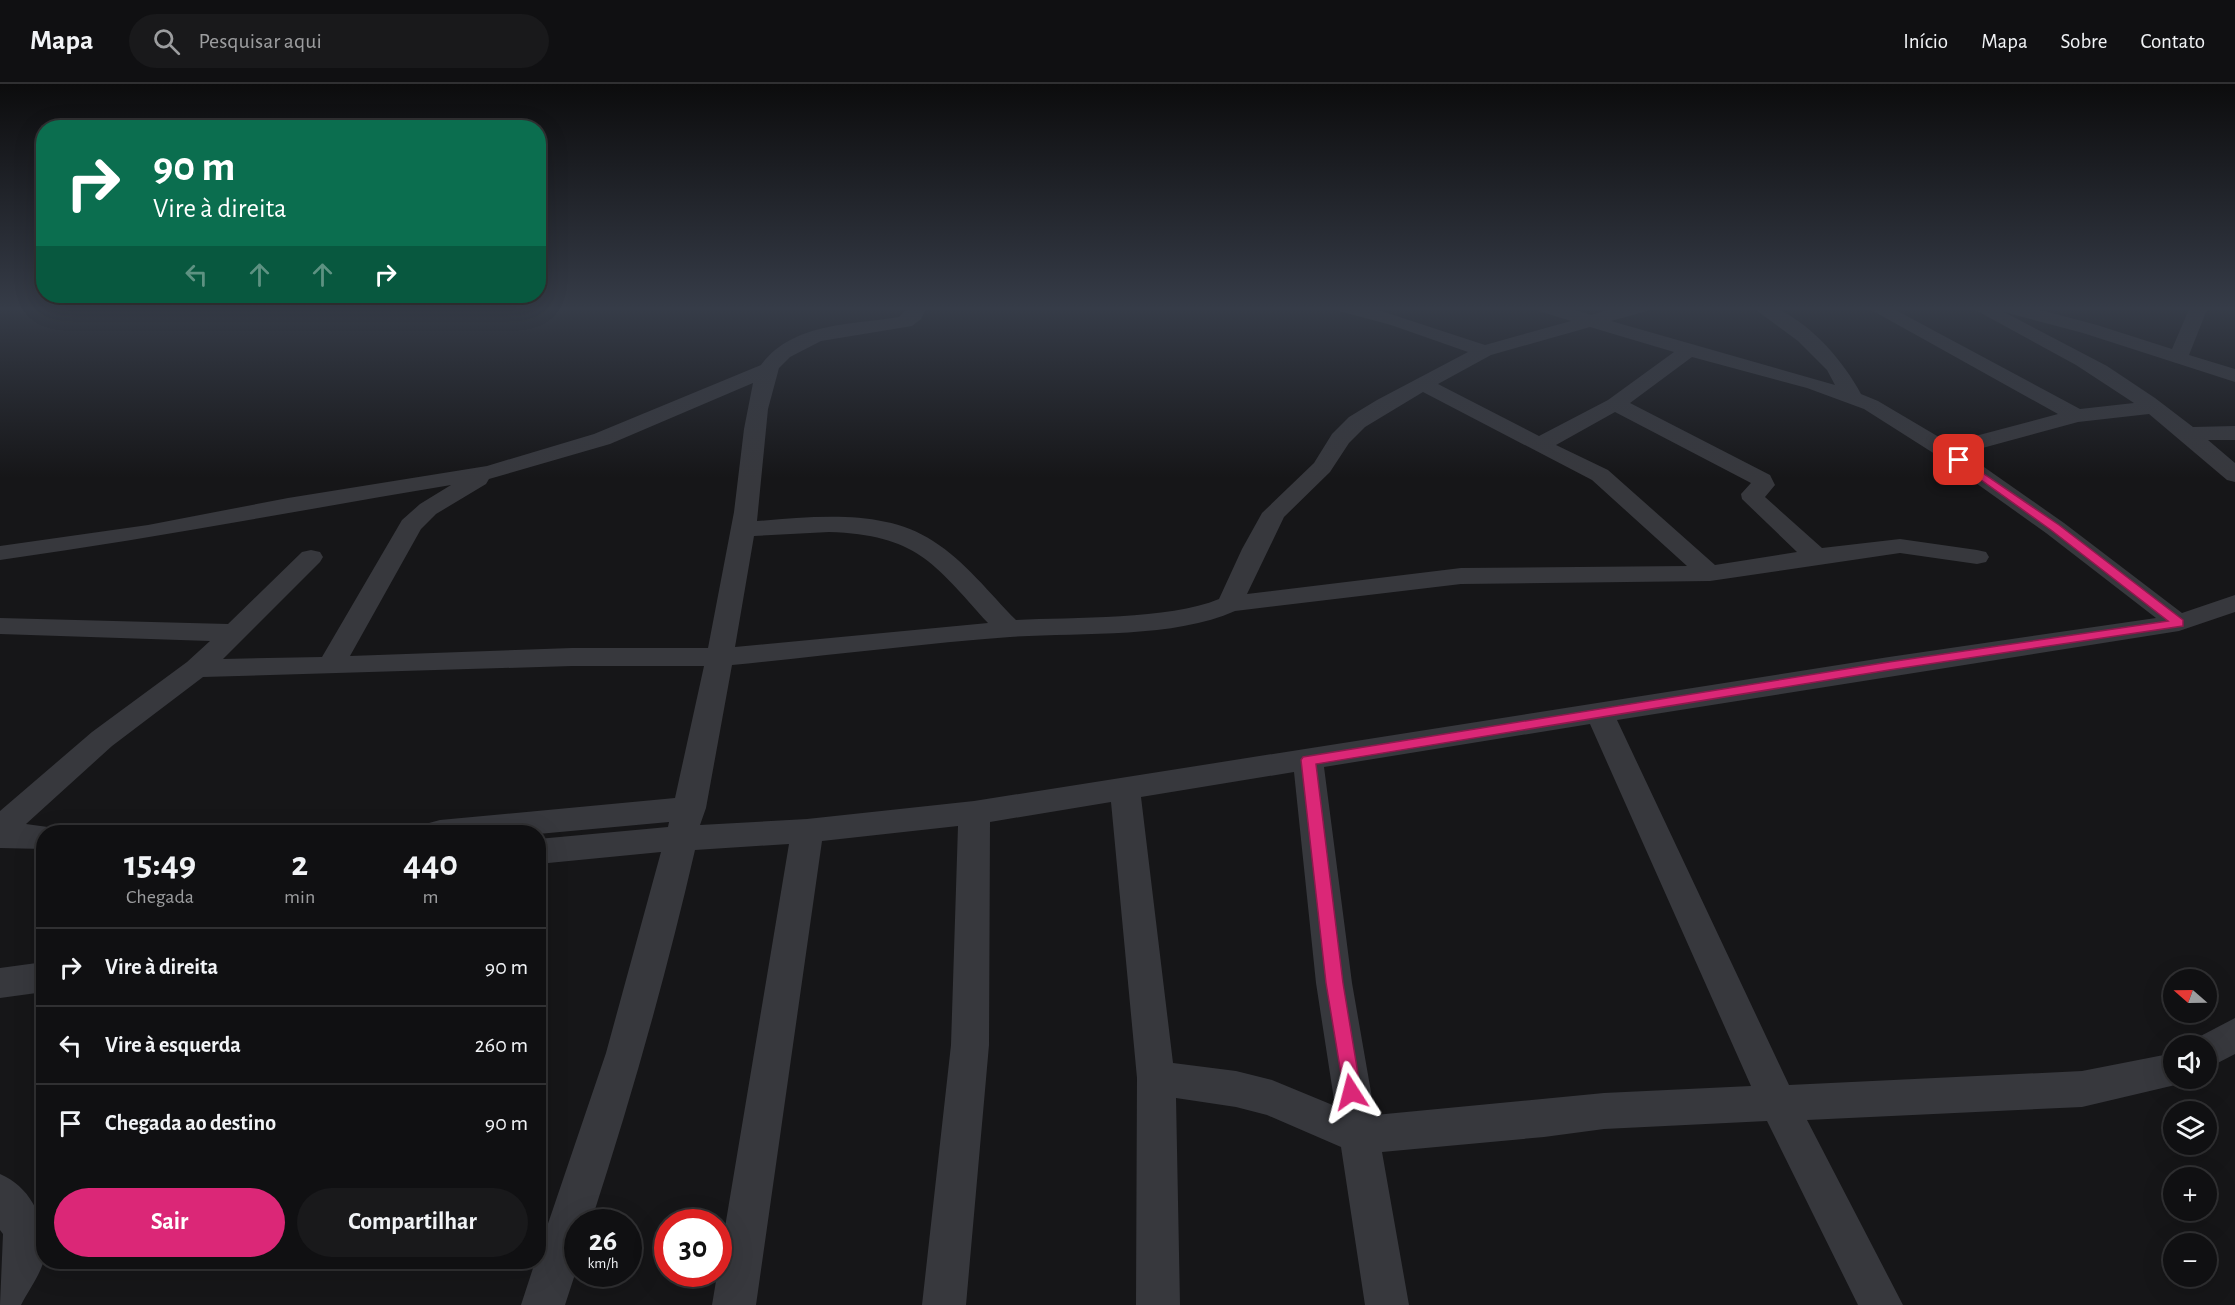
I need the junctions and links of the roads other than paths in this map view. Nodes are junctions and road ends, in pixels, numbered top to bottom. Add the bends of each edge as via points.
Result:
1 (772, 364) edge
2 (1459, 364) edge
3 (1670, 364) edge
4 (1742, 364) edge
5 (1833, 364) edge
6 (1980, 364) edge
7 (2086, 364) edge
8 (2199, 364) edge
9 (768, 369) junction
10 (2235, 376) edge
11 (1422, 383) junction
12 (1851, 395) junction
13 (1615, 404) junction
14 (2153, 407) junction
15 (2077, 416) junction
16 (2188, 434) junction
17 (2235, 434) edge
18 (1539, 446) junction
19 (1946, 451) junction
20 (490, 472) junction
21 (2235, 475) edge
22 (743, 529) junction
23 (0, 553) edge
24 (1816, 556) junction
25 (311, 557) dead end
26 (1977, 557) dead end
27 (1710, 573) junction
28 (2235, 603) edge
29 (1230, 604) junction
30 (2179, 623) junction
31 (0, 626) edge
32 (1009, 629) junction
33 (235, 633) junction
34 (721, 657) junction
35 (331, 666) junction
36 (197, 668) junction
37 (1600, 714) junction
38 (1308, 760) junction
39 (1125, 790) junction
40 (974, 813) junction
41 (686, 823) junction
42 (546, 828) edge
43 (0, 829) edge
44 (807, 831) junction
45 (0, 836) edge
46 (36, 837) edge
47 (546, 850) edge
48 (36, 978) edge
49 (0, 983) edge
50 (2235, 1034) edge
51 (2217, 1045) edge
52 (2163, 1072) edge
53 (1155, 1078) junction
54 (1778, 1102) junction
55 (1358, 1135) junction
56 (0, 1194) edge
57 (0, 1299) edge
58 (543, 1305) edge
59 (734, 1305) edge
60 (944, 1305) edge
61 (1158, 1305) edge
62 (1386, 1305) edge
63 (1881, 1305) edge

1 - 9 street
2 - 11 street
3 - 13 street
4 - 12 street
5 - 12 street
6 - 15 street
7 - 14 street
8 - 10 street
9 - 20 street via 602,439
9 - 22 street
11 - 18 street
11 - 29 street via 1357,422 1322,467 1274,513
12 - 19 street
13 - 18 street
13 - 24 street via 1762,480 1764,485 1753,494 1754,499
14 - 15 street
14 - 16 street
15 - 19 street
16 - 17 street
16 - 21 street
18 - 27 street via 1600,475
19 - 30 street
20 - 23 street via 148,532
20 - 35 street via 428,508 411,525
22 - 32 street via 817,525 874,529 911,539 937,556
22 - 34 street
24 - 26 street via 1900,546
24 - 27 street
25 - 33 street
27 - 29 street via 1461,576
28 - 30 street
29 - 32 street via 1209,613 1142,622
30 - 37 street
31 - 33 street
32 - 34 street
33 - 36 street
34 - 35 street via 572,657
34 - 41 street
35 - 36 street
36 - 43 street via 102,739
37 - 38 street
37 - 54 street
38 - 39 street
38 - 55 street via 1334,983
39 - 40 street
39 - 53 street
40 - 44 street
40 - 60 street via 970,1045
41 - 42 street
41 - 44 street
41 - 47 street
41 - 58 street via 635,1020
44 - 59 street
45 - 46 street
48 - 49 street
50 - 51 street
52 - 54 street via 2082,1089
53 - 55 street via 1263,1096
53 - 61 street
54 - 55 street via 1604,1110
54 - 63 street
55 - 62 street
56 - 57 street via 24,1228 24,1255

